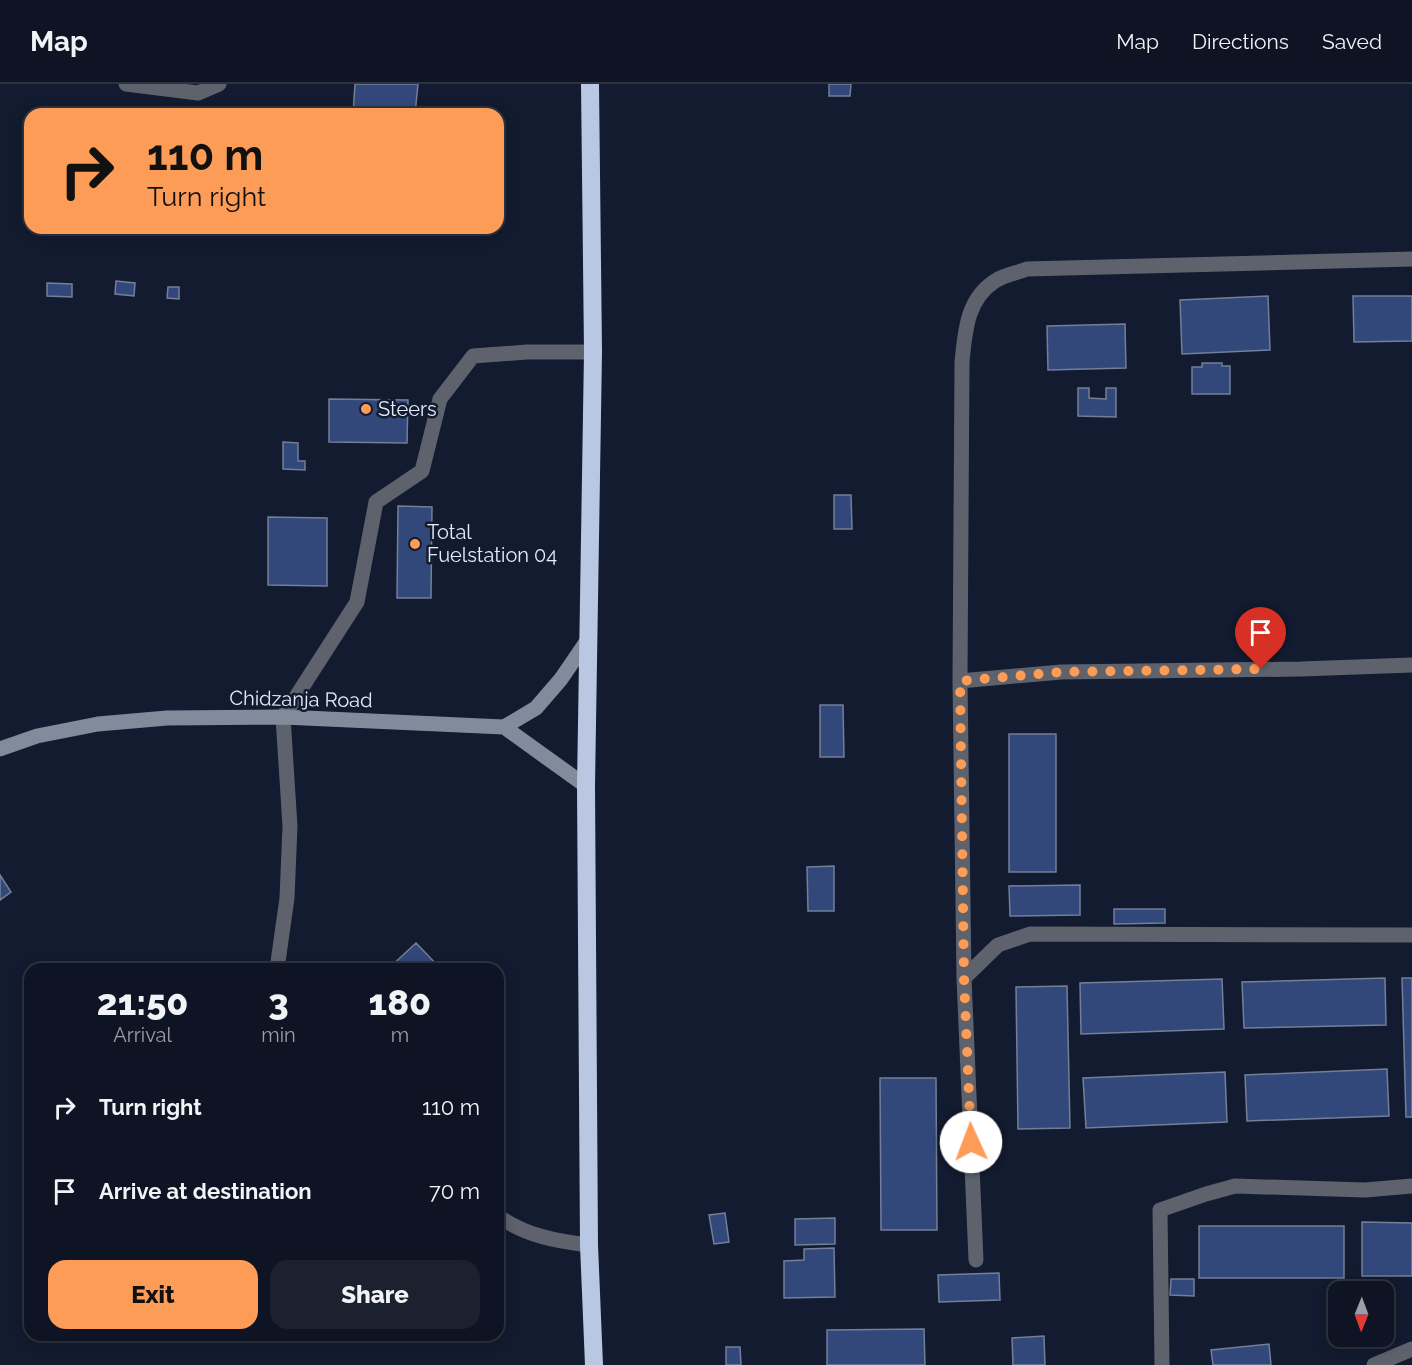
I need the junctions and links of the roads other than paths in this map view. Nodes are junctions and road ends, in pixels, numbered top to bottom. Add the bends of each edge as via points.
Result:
1 (126, 84) edge
2 (219, 84) edge
3 (590, 84) edge
4 (1412, 258) edge
5 (593, 352) junction
6 (589, 638) junction
7 (1412, 665) edge
8 (960, 681) junction
9 (283, 717) junction
10 (504, 728) junction
11 (0, 749) edge
12 (586, 786) junction
13 (1412, 935) edge
14 (278, 963) edge
15 (964, 978) junction
16 (1412, 1186) edge
17 (504, 1220) edge
18 (589, 1245) junction
19 (976, 1260) dead end
20 (1412, 1349) edge
21 (594, 1365) edge
22 (1162, 1365) edge
23 (1374, 1365) edge

1 - 2 street via 198,93
3 - 5 highway
4 - 8 street via 1027,269 996,280 976,298 966,326 962,362
5 - 6 highway
5 - 9 street via 473,356 440,399 422,471 376,502 357,602
6 - 10 street via 536,708
6 - 12 highway
7 - 8 street via 1061,672
8 - 15 street
9 - 10 street, Chidzanja Road
9 - 11 street, Chidzanja Road via 167,718 98,724 37,736
9 - 14 street via 290,826 287,898
10 - 12 street
12 - 18 highway
13 - 15 street via 1030,934 998,945
15 - 19 street
16 - 22 street via 1365,1191 1235,1186 1160,1210
17 - 18 street via 548,1240
18 - 21 highway
20 - 23 street

